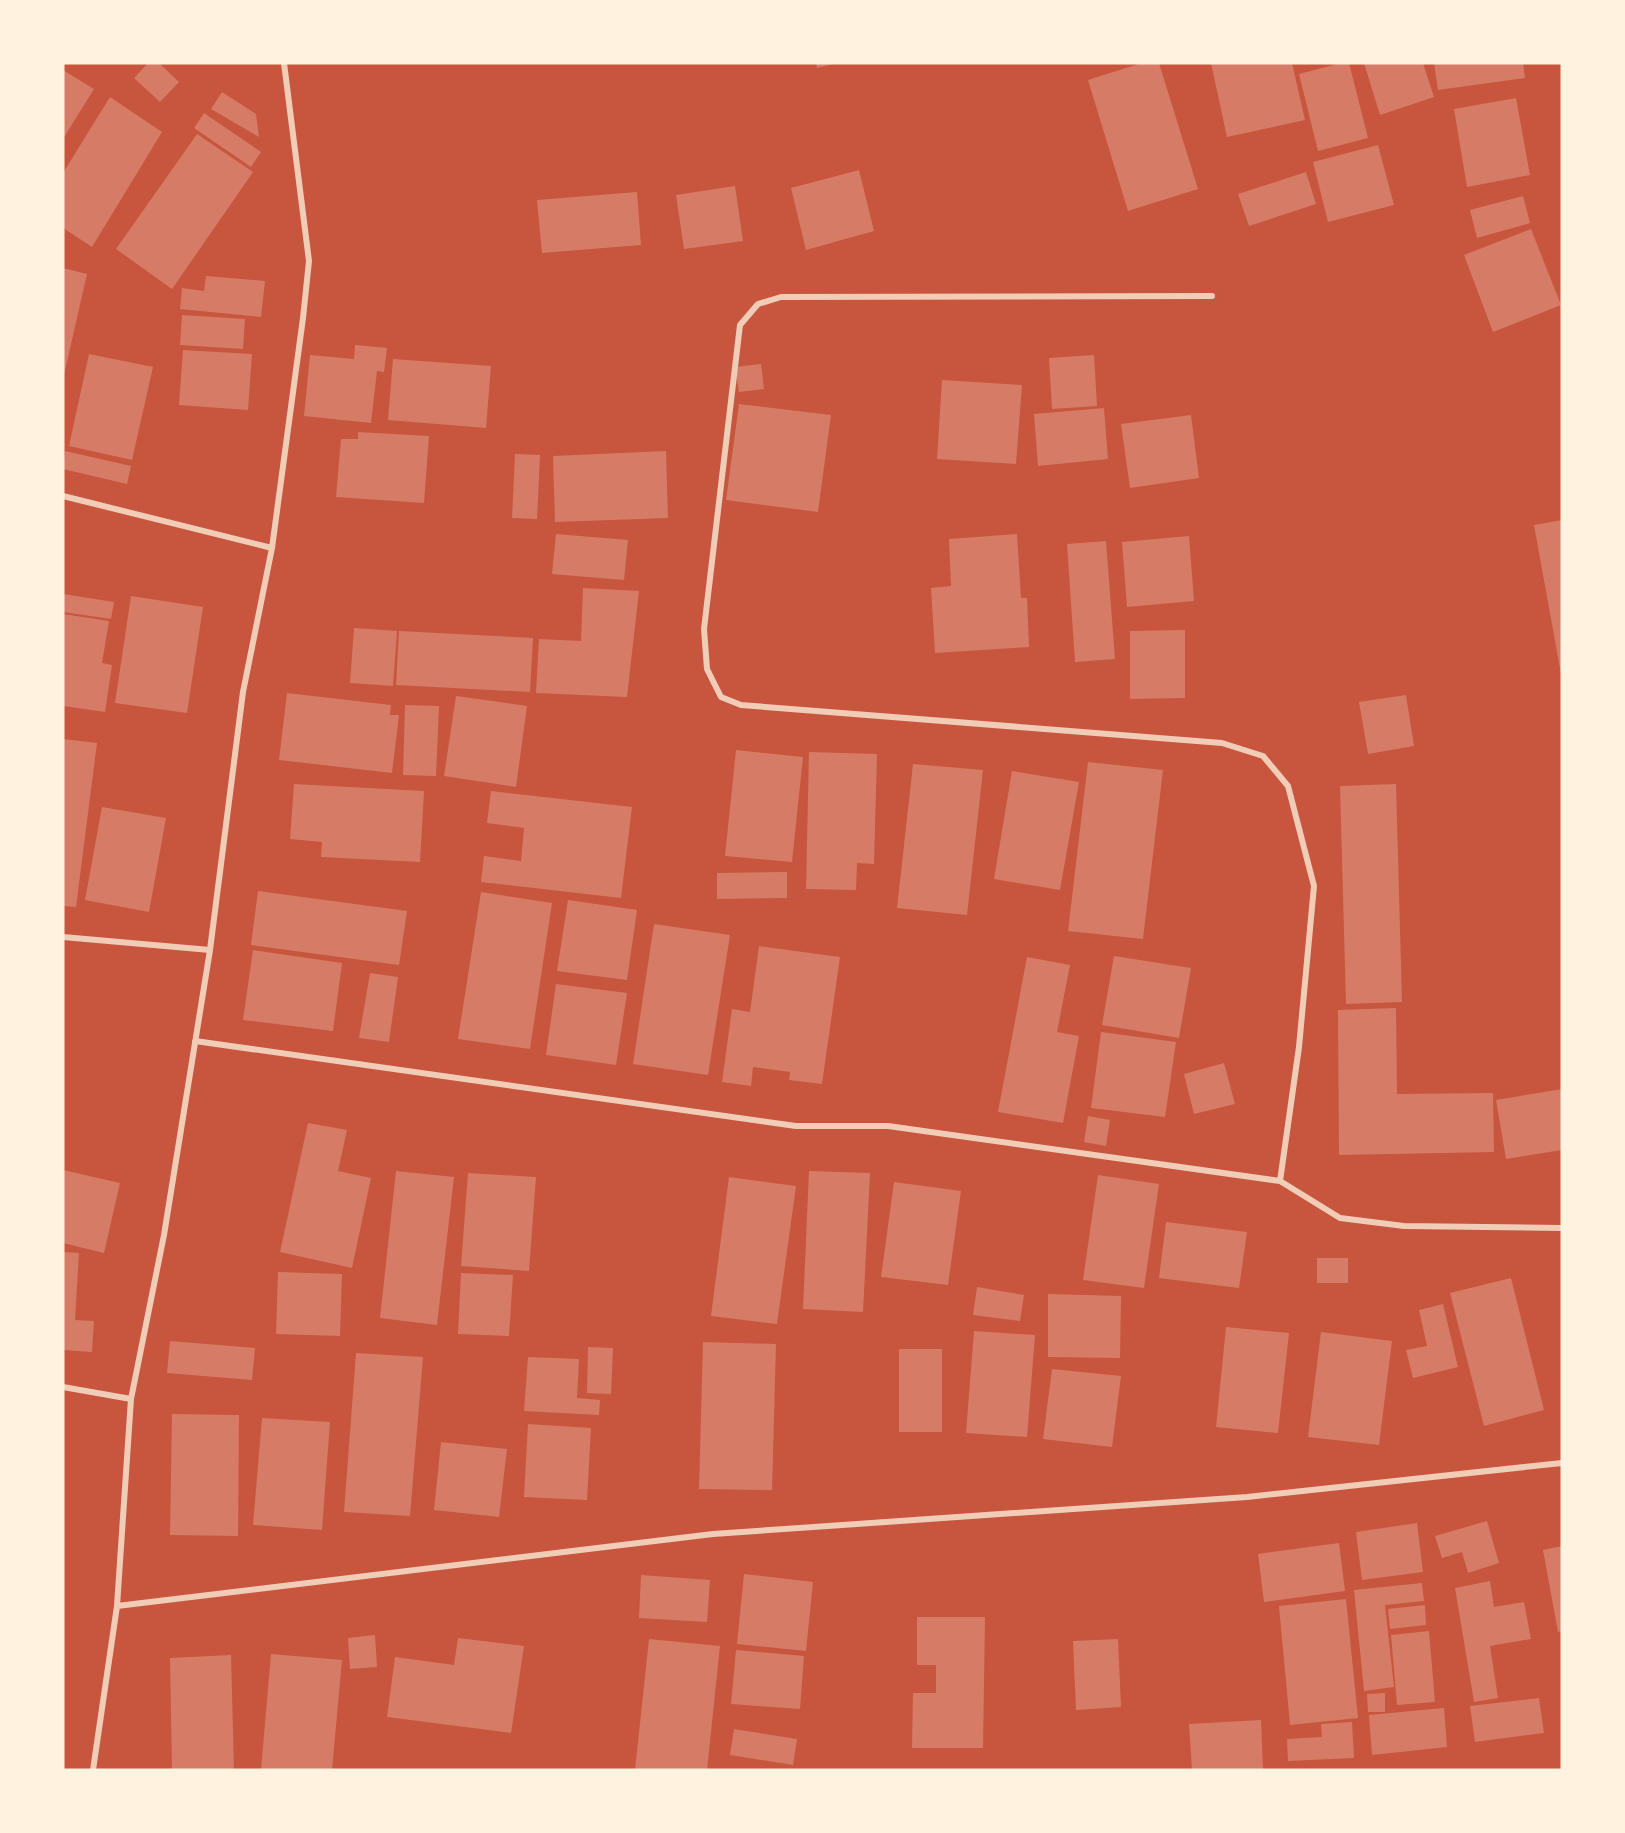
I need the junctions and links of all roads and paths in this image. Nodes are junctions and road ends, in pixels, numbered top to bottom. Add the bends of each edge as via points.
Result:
1 (284, 63) edge
2 (1212, 296) dead end
3 (63, 496) edge
4 (272, 548) junction
5 (63, 937) edge
6 (210, 950) junction
7 (195, 1041) junction
8 (1280, 1181) junction
9 (1562, 1228) edge
10 (63, 1387) edge
11 (131, 1399) junction
12 (1562, 1463) edge
13 (117, 1606) junction
14 (93, 1770) edge

1 - 4 street via 309,261
2 - 8 street via 781,297 758,304 740,325 704,629 707,669 722,697 741,705 1222,743 1263,756 1288,786 1314,886 1299,1047
3 - 4 street
4 - 6 street via 243,693
5 - 6 street
6 - 7 street
7 - 8 street via 796,1126 888,1126
7 - 11 street via 164,1235
8 - 9 street via 1340,1218 1404,1226
10 - 11 street
11 - 13 street
12 - 13 street via 1246,1497 713,1534
13 - 14 street

